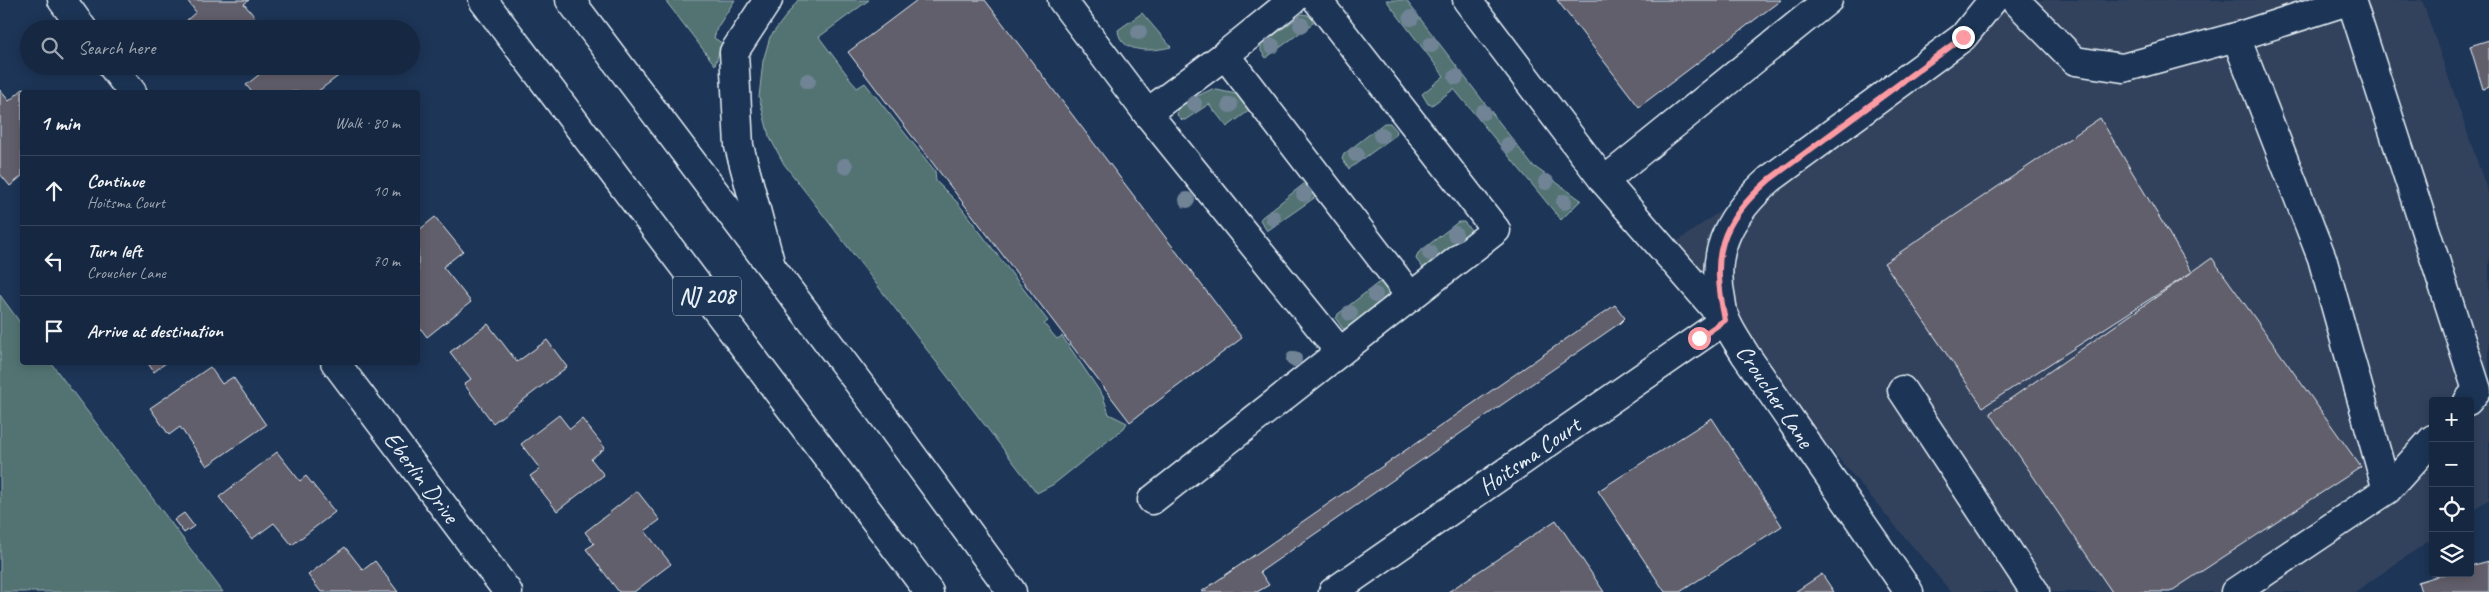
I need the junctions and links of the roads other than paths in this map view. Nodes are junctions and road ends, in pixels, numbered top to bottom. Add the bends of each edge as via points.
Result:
1 (62, 0) edge
2 (483, 0) edge
3 (570, 0) edge
4 (768, 0) edge
5 (1062, 0) edge
6 (1293, 0) edge
7 (1317, 0) edge
8 (1467, 0) edge
9 (1828, 0) edge
10 (1993, 0) edge
11 (2014, 0) edge
12 (2351, 0) edge
13 (76, 20) edge
14 (2236, 37) junction
15 (1225, 55) junction
16 (119, 75) edge
17 (130, 90) edge
18 (1147, 113) junction
19 (1604, 181) junction
20 (771, 266) junction
21 (1411, 297) junction
22 (1725, 320) junction
23 (1340, 352) junction
24 (337, 365) edge
25 (1902, 390) dead end
26 (2471, 397) edge
27 (2430, 442) edge
28 (2387, 490) junction
29 (1152, 500) dead end
30 (508, 592) edge
31 (929, 592) edge
32 (1012, 592) edge
33 (1334, 592) edge
34 (1909, 592) edge
35 (2035, 592) edge
36 (2235, 592) edge

1 - 13 main road
2 - 31 main road, NJ 208
3 - 20 main road, NJ 208
4 - 20 main road via 734,52 739,146
5 - 18 main road
6 - 15 main road
7 - 21 main road via 1496,230
8 - 19 main road
9 - 19 main road
10 - 22 main road, Croucher Lane via 1963,37 1746,200 1727,230 1720,254 1718,286
11 - 14 main road via 2075,61 2123,68
12 - 14 main road
12 - 26 main road via 2477,390
14 - 28 main road via 2322,258
15 - 18 main road
15 - 21 main road
16 - 17 main road
18 - 23 main road
19 - 22 main road
20 - 32 main road, NJ 208
21 - 23 main road
22 - 33 main road, Hoitsma Court
22 - 34 main road, Croucher Lane
23 - 29 main road
24 - 30 main road, Eberlin Drive
25 - 35 main road
27 - 28 main road
28 - 36 main road

